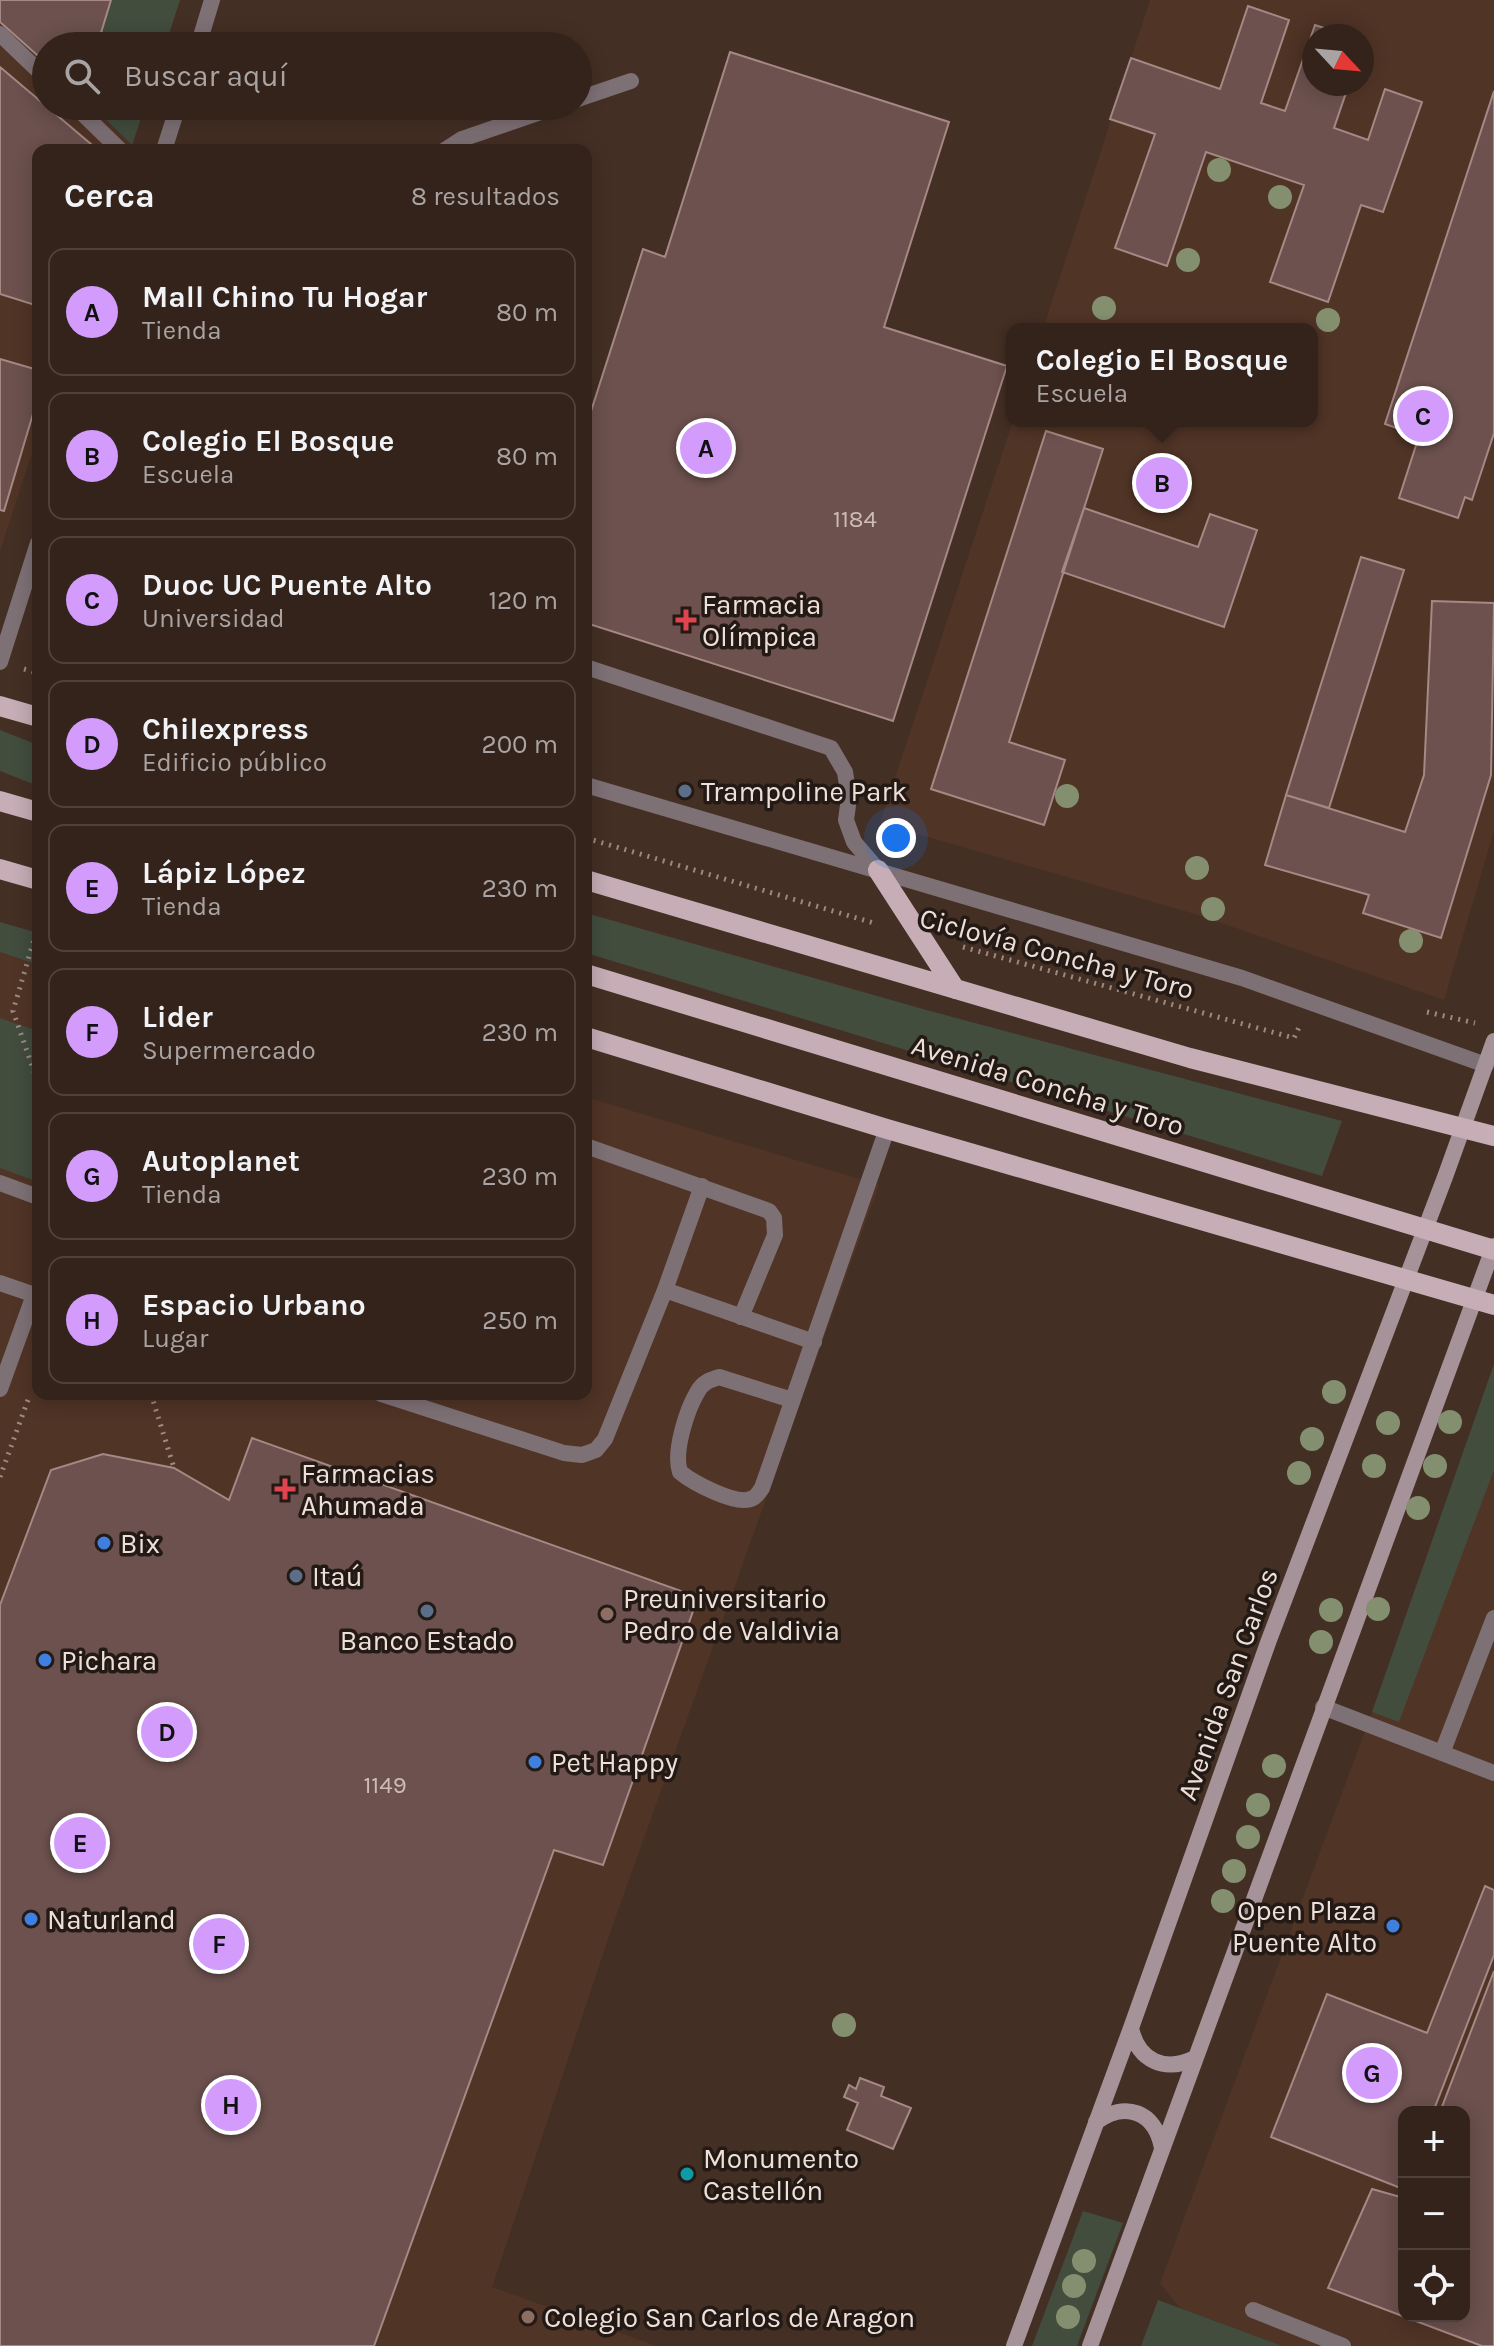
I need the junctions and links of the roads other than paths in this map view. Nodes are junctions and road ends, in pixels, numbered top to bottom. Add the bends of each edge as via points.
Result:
1 (212, 0) edge
2 (202, 32) edge
3 (0, 34) edge
4 (32, 65) edge
5 (631, 81) dead end
6 (592, 94) edge
7 (89, 120) edge
8 (174, 120) edge
9 (517, 120) edge
10 (114, 144) edge
11 (166, 144) edge
12 (454, 144) edge
13 (32, 562) edge
14 (0, 662) edge
15 (592, 669) edge
16 (0, 706) edge
17 (32, 715) edge
18 (592, 787) edge
19 (0, 801) edge
20 (32, 810) edge
21 (1, 867) edge
22 (878, 870) junction
23 (32, 878) edge
24 (592, 882) edge
25 (592, 976) edge
26 (955, 989) junction
27 (592, 1025) edge
28 (592, 1039) edge
29 (1494, 1041) edge
30 (637, 1052) junction
31 (1486, 1065) junction
32 (1464, 1128) junction
33 (887, 1129) junction
34 (1494, 1136) edge
35 (592, 1148) edge
36 (0, 1183) edge
37 (702, 1186) junction
38 (32, 1195) edge
39 (1426, 1229) junction
40 (1494, 1248) edge
41 (1405, 1279) junction
42 (0, 1283) edge
43 (665, 1290) junction
44 (32, 1295) edge
45 (1474, 1299) junction
46 (1494, 1305) edge
47 (32, 1306) edge
48 (741, 1317) junction
49 (814, 1342) junction
50 (0, 1389) edge
51 (400, 1400) edge
52 (792, 1400) junction
53 (1494, 1618) edge
54 (1323, 1707) junction
55 (1442, 1753) junction
56 (1494, 1773) edge
57 (1131, 2028) junction
58 (1195, 2058) junction
59 (1096, 2122) junction
60 (1162, 2148) junction
61 (1253, 2310) dead end
62 (1014, 2346) edge
63 (1090, 2346) edge
64 (1343, 2346) edge

1 - 2 street
3 - 4 street
5 - 6 street
7 - 10 street
8 - 11 street
9 - 12 street
13 - 14 street
15 - 22 street via 831,748 845,772 846,820 854,842
16 - 17 main road
18 - 22 street
19 - 20 main road
21 - 23 main road
22 - 26 main road
22 - 31 street via 1242,978
24 - 26 main road
25 - 39 main road, Avenida Concha y Toro
26 - 32 main road via 1190,1058
27 - 30 main road
28 - 30 main road
29 - 31 main road, Avenida San Carlos
30 - 33 main road
31 - 32 main road, Avenida San Carlos
32 - 34 main road
32 - 39 main road, Avenida San Carlos
33 - 41 main road
33 - 49 street
35 - 37 street
36 - 38 street
37 - 43 street
37 - 48 street via 761,1207 774,1218 775,1235
39 - 40 main road, Avenida Concha y Toro
39 - 41 main road, Avenida San Carlos
40 - 45 main road
41 - 45 main road
41 - 57 main road, Avenida San Carlos
42 - 44 street
43 - 48 street
43 - 51 street via 614,1420 596,1450 564,1453
45 - 46 main road
45 - 54 main road
47 - 50 street
48 - 49 street
49 - 52 street
52 - 52 street via 719,1377 707,1381 698,1391 677,1448 680,1472 728,1497 753,1498 762,1488
53 - 55 street
54 - 55 street
54 - 58 main road
55 - 56 street
57 - 58 main road via 1134,2042 1152,2062 1181,2065
57 - 59 main road, Avenida San Carlos
58 - 60 main road
59 - 60 main road via 1132,2111 1153,2124
59 - 62 main road, Avenida San Carlos
60 - 63 main road
61 - 64 street

